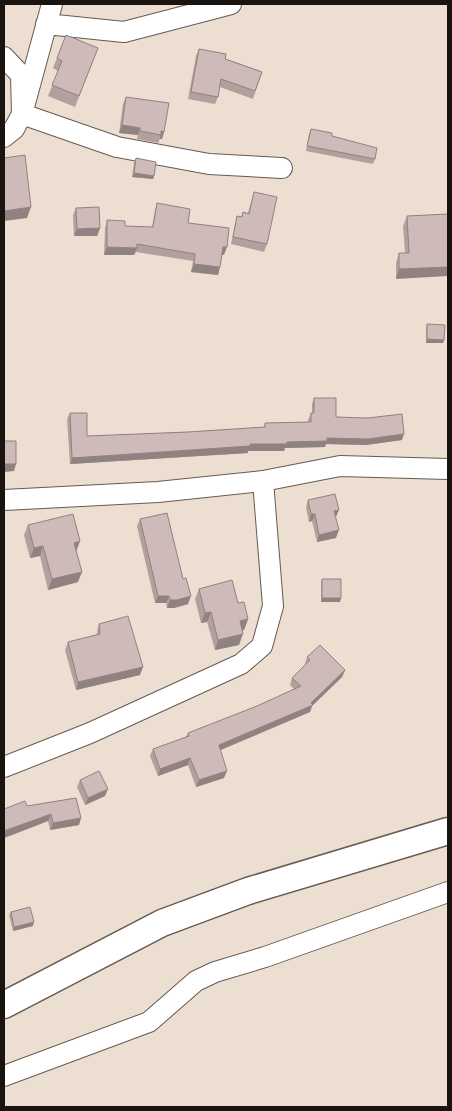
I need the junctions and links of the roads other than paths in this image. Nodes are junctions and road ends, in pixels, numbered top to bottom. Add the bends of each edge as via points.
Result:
1 (52, 4) edge
2 (231, 4) edge
3 (46, 24) junction
4 (4, 57) edge
5 (22, 114) junction
6 (4, 137) edge
7 (282, 168) dead end
8 (448, 469) edge
9 (263, 481) junction
10 (4, 500) edge
11 (4, 767) edge
12 (448, 831) edge
13 (448, 892) edge
14 (4, 1005) edge
15 (4, 1076) edge

1 - 3 street
2 - 3 street via 124,32
3 - 5 street
4 - 5 street via 21,75
5 - 6 street via 14,129
5 - 7 street via 117,147 209,164
8 - 9 street via 340,466
9 - 10 street via 158,492
9 - 11 street via 273,606 262,646 241,664 90,733
12 - 14 main road via 248,891 162,923
13 - 15 street via 215,972 196,981 149,1022

